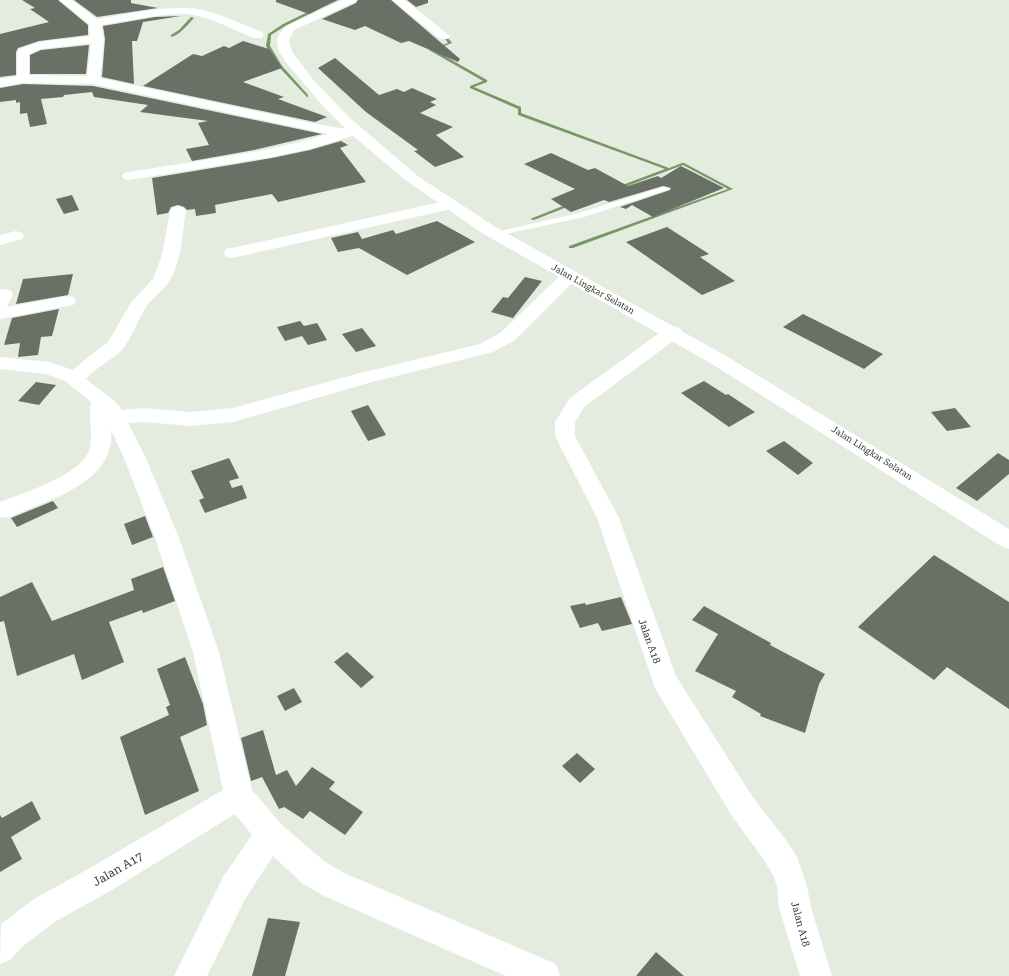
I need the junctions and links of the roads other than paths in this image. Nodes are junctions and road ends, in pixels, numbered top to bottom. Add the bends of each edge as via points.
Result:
1 (66, 0) edge
2 (351, 0) edge
3 (398, 0) edge
4 (95, 23) junction
5 (258, 35) dead end
6 (444, 36) dead end
7 (98, 39) junction
8 (23, 80) junction
9 (93, 80) junction
10 (0, 82) edge
11 (352, 132) junction
12 (129, 176) dead end
13 (666, 189) dead end
14 (450, 205) junction
15 (178, 211) dead end
16 (496, 234) junction
17 (16, 236) dead end
18 (0, 240) edge
19 (232, 253) dead end
20 (570, 276) junction
21 (67, 301) dead end
22 (0, 314) edge
23 (673, 332) junction
24 (0, 364) edge
25 (76, 380) junction
26 (101, 400) junction
27 (115, 417) junction
28 (2, 510) dead end
29 (1009, 540) edge
30 (239, 796) junction
31 (270, 834) junction
32 (0, 948) edge
33 (190, 976) edge
34 (544, 976) edge
35 (816, 976) edge

1 - 4 main road
2 - 11 main road, Jalan Lingkar Selatan via 290,28 284,36 283,43 287,55
3 - 6 main road
4 - 5 main road via 153,9 181,11 206,15
4 - 7 main road
7 - 8 main road via 39,46 25,51
7 - 9 main road
8 - 9 main road
8 - 10 main road
9 - 11 main road via 321,129
11 - 12 main road via 272,153
11 - 14 main road, Jalan Lingkar Selatan
13 - 16 lane via 581,215
14 - 16 main road, Jalan Lingkar Selatan
14 - 19 main road
15 - 25 main road via 162,279 136,308 115,347 89,364
16 - 20 main road, Jalan Lingkar Selatan
17 - 18 main road
20 - 23 main road, Jalan Lingkar Selatan
20 - 27 main road via 507,337 486,348 367,377 233,415 190,420 144,415
21 - 22 main road
23 - 29 main road, Jalan Lingkar Selatan via 858,444
23 - 35 main road, Jalan A18 via 577,403 565,422 565,436 608,518 664,680 742,806 786,868 795,908
24 - 25 main road via 50,368
25 - 26 main road
26 - 27 main road via 112,410
26 - 28 main road via 99,413 102,435 99,452 90,466 70,482
27 - 30 main road via 135,458 167,538 206,652
30 - 31 main road
30 - 32 main road, Jalan A17 via 45,910 12,935
31 - 33 main road via 234,888
31 - 34 main road via 313,872 334,884

